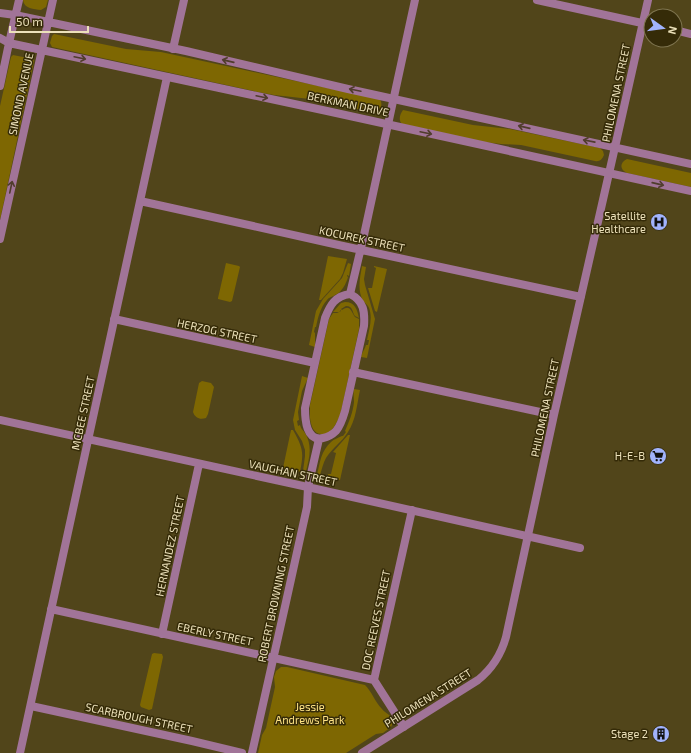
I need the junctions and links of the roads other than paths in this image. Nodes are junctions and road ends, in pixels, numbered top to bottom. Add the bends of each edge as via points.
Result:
1 (18, 0) edge
2 (53, 0) edge
3 (184, 0) edge
4 (415, 0) edge
5 (537, 0) edge
6 (648, 0) edge
7 (0, 14) edge
8 (15, 15) junction
9 (48, 22) junction
10 (642, 23) junction
11 (0, 38) edge
12 (8, 43) junction
13 (173, 49) junction
14 (42, 50) junction
15 (167, 77) junction
16 (0, 86) edge
17 (393, 99) junction
18 (388, 124) junction
19 (615, 147) junction
20 (691, 164) edge
21 (610, 173) junction
22 (691, 191) edge
23 (140, 201) junction
24 (0, 239) edge
25 (360, 250) junction
26 (350, 294) junction
27 (581, 297) junction
28 (114, 319) junction
29 (315, 363) junction
30 (354, 372) junction
31 (554, 415) junction
32 (0, 420) edge
33 (319, 439) junction
34 (88, 440) junction
35 (199, 464) junction
36 (308, 487) junction
37 (412, 510) junction
38 (528, 536) junction
39 (580, 548) dead end
40 (51, 609) junction
41 (162, 634) junction
42 (274, 657) junction
43 (374, 680) junction
44 (31, 706) junction
45 (404, 727) junction
46 (20, 753) edge
47 (242, 753) edge
48 (252, 753) edge
49 (362, 753) edge

1 - 8 street, SIMOND AVENUE
2 - 9 street, SIMOND AVENUE
3 - 13 street
4 - 17 street
5 - 10 street
6 - 10 street, PHILOMENA STREET
7 - 8 street, BERKMAN DRIVE
8 - 9 street, BERKMAN DRIVE
8 - 12 street, SIMOND AVENUE
9 - 13 street, BERKMAN DRIVE
9 - 14 street, SIMOND AVENUE
10 - 19 street, PHILOMENA STREET
11 - 12 street, BERKMAN DRIVE
12 - 14 street, BERKMAN DRIVE
12 - 16 street, SIMOND AVENUE
17 -> 13 street, BERKMAN DRIVE
14 -> 15 street, BERKMAN DRIVE
24 -> 14 street, SIMOND AVENUE
15 -> 18 street, BERKMAN DRIVE
15 - 23 street, MCBEE STREET
17 - 18 street
19 -> 17 street, BERKMAN DRIVE
18 -> 21 street, BERKMAN DRIVE
18 - 25 street
19 - 20 street, BERKMAN DRIVE
19 - 21 street, PHILOMENA STREET
21 -> 22 street, BERKMAN DRIVE
21 - 27 street, PHILOMENA STREET
23 - 25 street, KOCUREK STREET
23 - 28 street, MCBEE STREET
25 - 26 street
25 - 27 street, KOCUREK STREET
26 - 29 street via 337,299 328,312
26 - 30 street via 361,303 364,314 364,326
27 - 31 street, PHILOMENA STREET
28 - 29 street, HERZOG STREET
28 - 34 street, MCBEE STREET
29 - 33 street via 305,419 312,436
30 - 31 street
30 - 33 street via 342,422 329,437
31 - 38 street, PHILOMENA STREET
32 - 34 street, VAUGHAN STREET
33 - 36 street, ROBERT BROWNING STREET
34 - 35 street, VAUGHAN STREET
34 - 40 street, MCBEE STREET
35 - 36 street, VAUGHAN STREET
35 - 41 street, HERNANDEZ STREET
36 - 37 street, VAUGHAN STREET
36 - 42 street, ROBERT BROWNING STREET via 308,502
37 - 38 street, VAUGHAN STREET
37 - 43 street, DOC REEVES STREET
38 - 39 street, VAUGHAN STREET
38 - 45 street, PHILOMENA STREET via 503,649 495,663 478,680
40 - 41 street, EBERLY STREET
40 - 44 street, MCBEE STREET
41 - 42 street, EBERLY STREET
42 - 43 street, EBERLY STREET
42 - 48 street, ROBERT BROWNING STREET
43 - 45 street, DOC REEVES STREET
44 - 46 street, MCBEE STREET
44 - 47 street, SCARBROUGH STREET
45 - 49 street, PHILOMENA STREET

